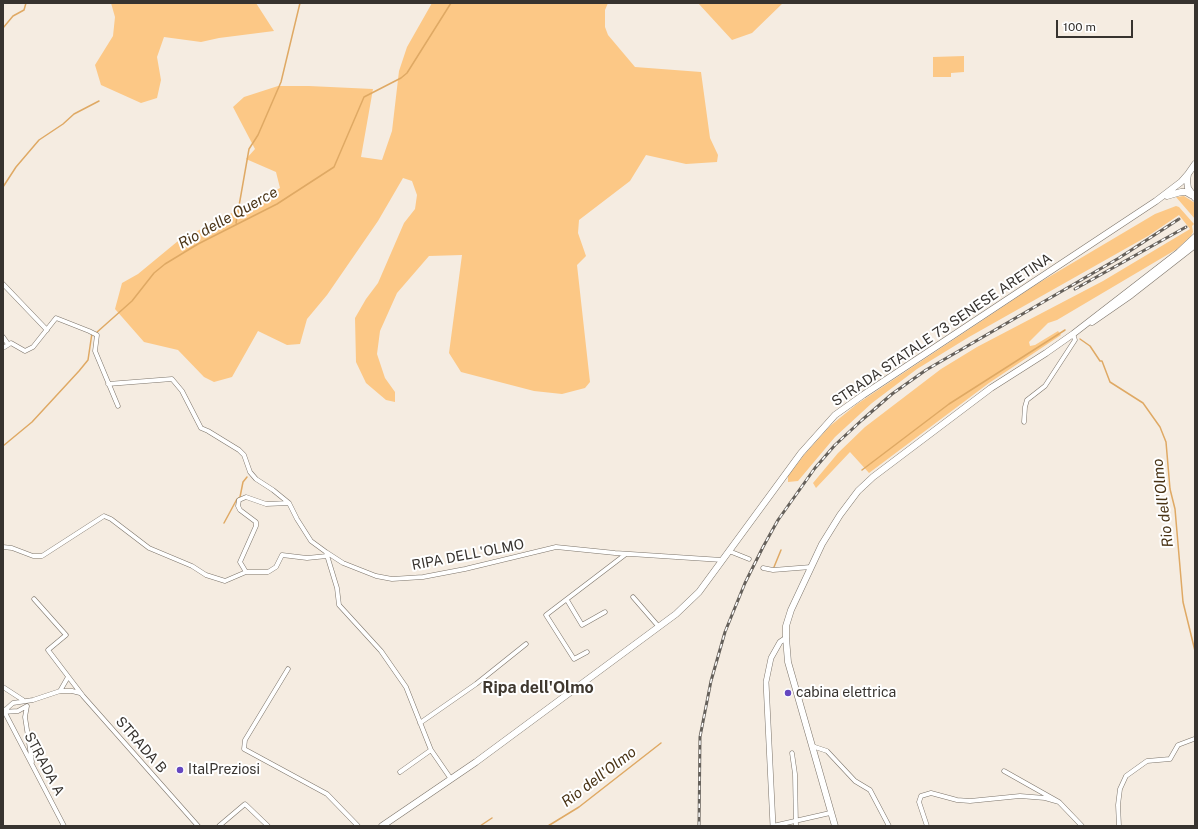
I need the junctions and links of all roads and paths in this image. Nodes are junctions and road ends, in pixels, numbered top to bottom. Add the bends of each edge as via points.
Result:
1 (1195, 164) edge
2 (1188, 174) junction
3 (1193, 197) edge
4 (1156, 201) junction
5 (1195, 237) edge
6 (1195, 245) edge
7 (3, 284) edge
8 (1082, 327) junction
9 (47, 330) junction
10 (1073, 334) junction
11 (3, 336) edge
12 (8, 344) junction
13 (3, 348) edge
14 (108, 384) junction
15 (118, 406) dead end
16 (1024, 422) dead end
17 (289, 503) junction
18 (3, 547) edge
19 (729, 551) junction
20 (326, 554) junction
21 (626, 554) junction
22 (749, 559) dead end
23 (722, 560) junction
24 (811, 567) junction
25 (763, 568) dead end
26 (246, 572) junction
27 (634, 597) dead end
28 (34, 599) dead end
29 (567, 600) junction
30 (605, 612) dead end
31 (659, 627) junction
32 (786, 638) junction
33 (526, 644) dead end
34 (586, 652) dead end
35 (288, 669) dead end
36 (68, 677) junction
37 (3, 687) edge
38 (60, 691) junction
39 (83, 696) junction
40 (22, 700) junction
41 (33, 700) junction
42 (27, 706) junction
43 (3, 711) edge
44 (420, 723) junction
45 (1194, 739) edge
46 (812, 746) junction
47 (431, 750) junction
48 (792, 753) dead end
49 (33, 766) junction
50 (1004, 771) dead end
51 (400, 772) dead end
52 (451, 779) junction
53 (1059, 802) junction
54 (830, 813) junction
55 (795, 820) junction
56 (64, 826) edge
57 (198, 826) edge
58 (220, 826) edge
59 (268, 826) edge
60 (358, 826) edge
61 (382, 826) edge
62 (773, 826) edge
63 (796, 826) edge
64 (834, 826) edge
65 (890, 826) edge
66 (927, 826) edge
67 (1082, 826) edge
68 (1119, 826) edge

1 - 2 main road, STRADA STATALE 73 SENESE ARETINA
2 - 3 main road, STRADA STATALE 73 SENESE ARETINA via 1187,181
2 - 4 main road, STRADA STATALE 73 SENESE ARETINA via 1182,182
3 - 4 main road, STRADA STATALE 73 SENESE ARETINA via 1186,192 1180,192
4 - 19 main road, STRADA STATALE 73 SENESE ARETINA via 835,415 801,453
5 - 8 main road
6 - 8 main road via 1106,314
7 - 9 street
8 - 10 main road
9 - 12 street via 33,347 25,351 11,343
9 - 14 street via 56,318 59,318 97,336 95,351
10 - 16 street via 1075,340 1045,386 1027,400
10 - 24 main road via 991,388 873,477 858,491 840,515
11 - 12 street
12 - 13 street
14 - 15 street
14 - 17 street via 172,379 182,391 201,428 239,450 256,479
17 - 20 street, RIPA DELL'OLMO via 311,540
17 - 26 street via 266,504 246,497 239,500 240,510 256,522 240,562
18 - 26 street via 33,556 42,556 104,516 149,548 192,566 206,575 226,581
19 - 22 street
19 - 23 main road, STRADA STATALE 73 SENESE ARETINA
20 - 21 street, RIPA DELL'OLMO via 376,576 392,579 422,577 465,569 556,547
20 - 26 street via 307,558 282,555 276,567 268,572
20 - 44 street via 337,588 339,605 381,651 406,687
21 - 23 street, RIPA DELL'OLMO
21 - 29 street
23 - 31 main road, STRADA STATALE 73 SENESE ARETINA via 699,592
24 - 25 street via 773,570
24 - 32 main road via 790,610
27 - 31 street
28 - 36 street, STRADA B via 66,635 48,650
29 - 30 street via 582,625
29 - 34 street via 546,615 574,659
31 - 52 main road, STRADA STATALE 73 SENESE ARETINA
32 - 46 main road via 788,662
32 - 62 street via 780,642 771,658 766,682
33 - 44 street via 476,684
35 - 60 street via 245,740 244,749 327,794
36 - 38 street
36 - 39 street, STRADA B
37 - 40 street
38 - 39 street via 72,691
38 - 41 street
39 - 57 street, STRADA B
40 - 41 street
40 - 43 street
41 - 42 street
42 - 43 street via 18,711
42 - 49 street via 24,718
43 - 49 street, STRADA A
44 - 47 street
45 - 68 street via 1178,745 1170,759 1147,761 1126,776 1120,789
46 - 54 main road
46 - 65 street via 827,751 855,781 870,790
47 - 51 street
47 - 52 street
48 - 55 street via 795,774
49 - 56 street, STRADA A
50 - 53 street
52 - 61 main road, STRADA STATALE 73 SENESE ARETINA
53 - 66 street via 1020,796 970,801 931,793 921,796 919,802
53 - 67 street
54 - 55 street
54 - 64 main road
55 - 62 street
55 - 63 street
58 - 59 street via 245,804

